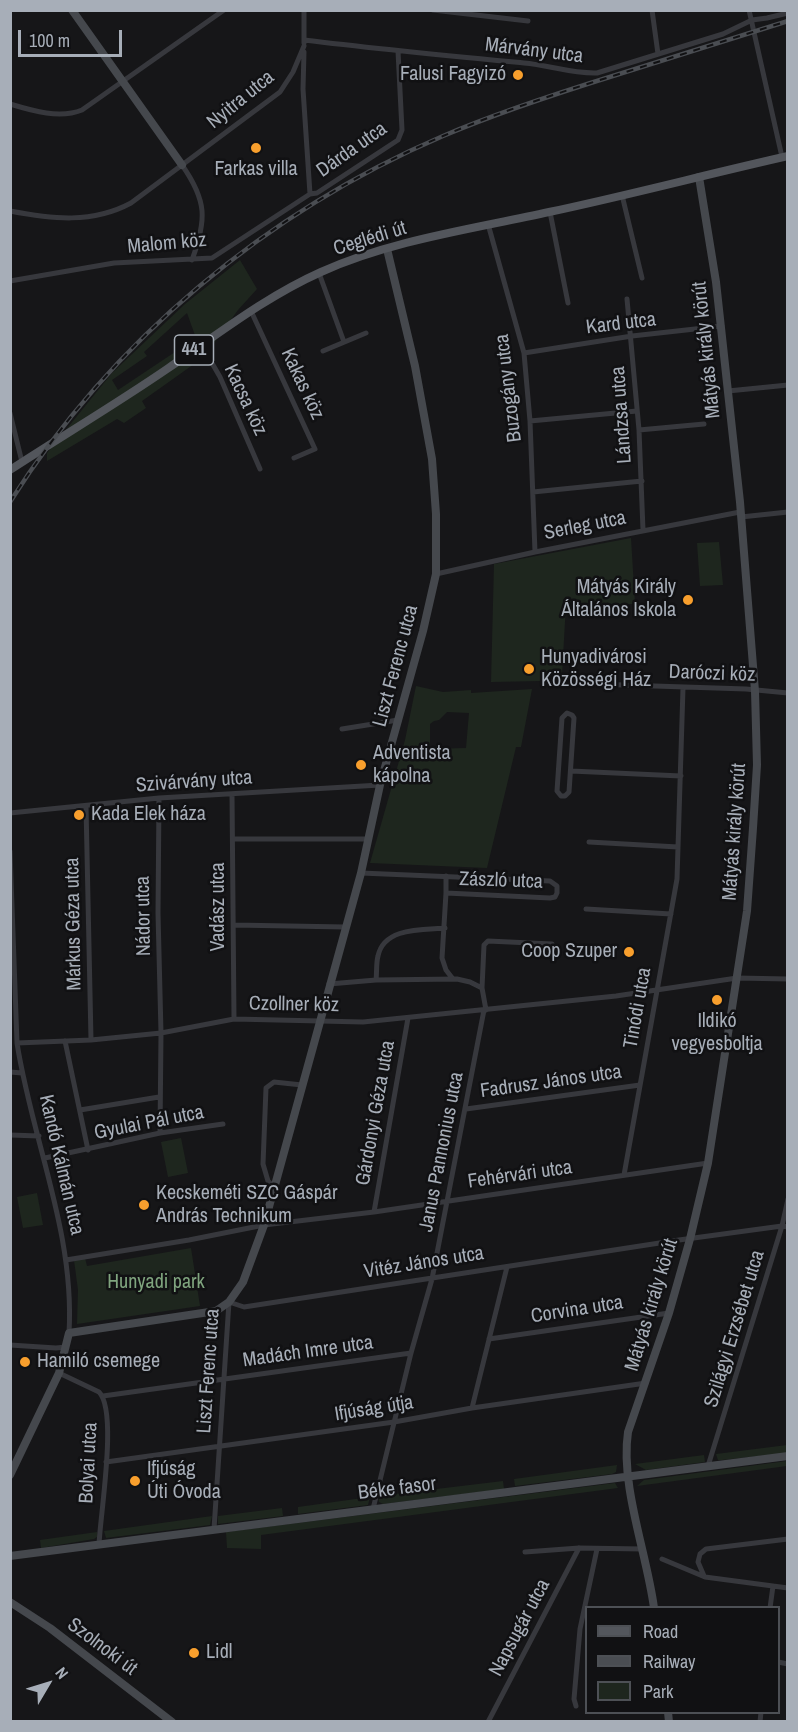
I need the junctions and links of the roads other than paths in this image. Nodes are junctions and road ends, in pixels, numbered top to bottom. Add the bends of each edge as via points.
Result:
1 (72, 10) edge
2 (224, 10) edge
3 (303, 10) edge
4 (433, 10) edge
5 (652, 10) edge
6 (749, 10) edge
7 (788, 13) edge
8 (752, 20) junction
9 (528, 21) dead end
10 (304, 43) junction
11 (398, 51) junction
12 (658, 54) junction
13 (123, 82) junction
14 (12, 103) edge
15 (785, 156) edge
16 (182, 165) junction
17 (699, 177) junction
18 (310, 194) junction
19 (622, 195) junction
20 (10, 211) edge
21 (550, 212) junction
22 (489, 224) junction
23 (387, 249) junction
24 (192, 260) junction
25 (319, 273) junction
26 (642, 278) dead end
27 (10, 281) edge
28 (627, 299) dead end
29 (568, 303) dead end
30 (251, 311) junction
31 (722, 326) junction
32 (366, 333) dead end
33 (632, 336) junction
34 (344, 342) junction
35 (201, 344) junction
36 (323, 351) dead end
37 (524, 353) junction
38 (788, 386) edge
39 (728, 391) junction
40 (637, 411) junction
41 (10, 413) edge
42 (530, 421) junction
43 (704, 424) dead end
44 (639, 430) junction
45 (294, 458) dead end
46 (22, 462) junction
47 (260, 469) dead end
48 (10, 470) edge
49 (642, 481) junction
50 (533, 492) junction
51 (787, 513) edge
52 (741, 515) junction
53 (643, 530) junction
54 (535, 552) junction
55 (436, 574) junction
56 (563, 683) dead end
57 (683, 688) junction
58 (755, 691) junction
59 (788, 693) edge
60 (398, 720) junction
61 (342, 729) dead end
62 (571, 771) junction
63 (681, 776) junction
64 (380, 785) junction
65 (232, 794) junction
66 (159, 798) junction
67 (86, 806) junction
68 (10, 813) edge
69 (234, 839) junction
70 (368, 839) junction
71 (589, 842) dead end
72 (678, 847) junction
73 (10, 851) edge
74 (361, 873) junction
75 (446, 876) junction
76 (446, 893) junction
77 (586, 909) dead end
78 (671, 914) junction
79 (12, 920) edge
80 (234, 925) junction
81 (345, 927) junction
82 (445, 928) junction
83 (552, 944) dead end
84 (737, 978) junction
85 (453, 979) junction
86 (788, 979) edge
87 (376, 980) junction
88 (329, 984) junction
89 (482, 988) junction
90 (657, 991) junction
91 (13, 1004) edge
92 (485, 1010) junction
93 (408, 1018) junction
94 (234, 1019) junction
95 (320, 1021) junction
96 (161, 1033) junction
97 (91, 1040) junction
98 (66, 1041) junction
99 (17, 1043) junction
100 (10, 1072) edge
101 (22, 1073) junction
102 (302, 1085) junction
103 (640, 1085) junction
104 (159, 1097) junction
105 (466, 1109) junction
106 (80, 1110) junction
107 (223, 1124) dead end
108 (160, 1133) junction
109 (10, 1135) edge
110 (39, 1136) junction
111 (88, 1150) junction
112 (45, 1158) junction
113 (708, 1162) junction
114 (624, 1174) junction
115 (274, 1187) junction
116 (788, 1199) edge
117 (448, 1201) junction
118 (374, 1212) junction
119 (264, 1225) junction
120 (785, 1227) edge
121 (690, 1239) junction
122 (66, 1260) junction
123 (507, 1267) junction
124 (432, 1279) junction
125 (229, 1302) junction
126 (669, 1313) junction
127 (69, 1333) junction
128 (489, 1339) junction
129 (10, 1345) edge
130 (66, 1347) junction
131 (411, 1353) junction
132 (59, 1373) junction
133 (224, 1378) junction
134 (646, 1383) junction
135 (103, 1396) junction
136 (472, 1408) junction
137 (394, 1422) junction
138 (220, 1447) junction
139 (788, 1456) edge
140 (106, 1462) junction
141 (708, 1466) junction
142 (10, 1475) edge
143 (628, 1477) junction
144 (374, 1509) junction
145 (214, 1529) junction
146 (788, 1539) edge
147 (99, 1545) junction
148 (579, 1548) junction
149 (597, 1549) junction
150 (643, 1550) junction
151 (525, 1552) dead end
152 (10, 1556) edge
153 (662, 1559) dead end
154 (705, 1577) junction
155 (773, 1586) junction
156 (788, 1588) edge
157 (10, 1602) edge
158 (654, 1606) edge
159 (771, 1606) edge
160 (576, 1706) dead end
161 (172, 1722) edge
162 (488, 1722) edge

1 - 13 street
2 - 13 street
3 - 10 street, Nyitra utca
4 - 9 street
5 - 12 street
6 - 8 street
7 - 8 street, Márvány utca
8 - 12 street, Márvány utca via 723,34
8 - 15 street
10 - 11 street, Márvány utca
10 - 16 street, Nyitra utca via 280,92
10 - 18 street, Nyitra utca
11 - 12 street, Márvány utca via 588,73
11 - 18 street, Dárda utca via 400,138
13 - 14 street via 76,112 40,112
13 - 16 street
15 - 17 main road, Ceglédi út / 441
16 - 20 street, Nyitra utca via 130,203 100,215 56,218
16 - 24 street via 199,193 203,213
17 - 19 main road, Ceglédi út / 441
17 - 31 street, Mátyás király körút
18 - 24 street, Malom köz via 212,258
19 - 21 main road, Ceglédi út / 441
19 - 26 street
21 - 22 main road, Ceglédi út / 441
21 - 29 street
22 - 23 main road, Ceglédi út / 441
22 - 37 street, Buzogány utca
23 - 25 main road, Ceglédi út / 441
23 - 55 street, Liszt Ferenc utca via 432,459
24 - 27 street, Malom köz via 114,263
25 - 30 main road, Ceglédi út / 441
25 - 34 street
28 - 33 street, Lándzsa utca
30 - 35 main road, Ceglédi út / 441
30 - 45 street, Kakas köz via 315,449
31 - 33 street, Kard utca
31 - 39 street, Mátyás király körút
32 - 34 street
33 - 37 street, Kard utca
33 - 40 street, Lándzsa utca
34 - 36 street
35 - 46 main road, Ceglédi út / 441
35 - 47 street, Kacsa köz via 220,377
37 - 42 street, Buzogány utca
38 - 39 street
39 - 52 street, Mátyás király körút
40 - 42 street
40 - 44 street, Lándzsa utca
41 - 46 street
42 - 50 street, Buzogány utca
43 - 44 street
44 - 49 street, Lándzsa utca
46 - 48 main road, Ceglédi út / 441
49 - 50 street
49 - 53 street, Lándzsa utca
50 - 54 street, Buzogány utca
51 - 52 street, Serleg utca
52 - 53 street, Serleg utca
52 - 58 street, Mátyás király körút
53 - 54 street, Serleg utca
54 - 55 street, Serleg utca
55 - 60 street, Liszt Ferenc utca
56 - 57 street, Daróczi köz
57 - 58 street, Daróczi köz
57 - 63 street, Tinódi utca
58 - 59 street, Daróczi köz
58 - 84 street, Mátyás király körút via 757,765 747,911
60 - 61 street
60 - 64 street, Liszt Ferenc utca
62 - 62 street via 574,718 567,713 562,718 557,791 561,796 569,792
62 - 63 street
63 - 72 street, Tinódi utca
64 - 65 street, Szivárvány utca
64 - 70 street, Liszt Ferenc utca
65 - 66 street, Szivárvány utca
65 - 69 street, Vadász utca
66 - 67 street, Szivárvány utca
66 - 96 street, Nádor utca
67 - 68 street, Szivárvány utca
67 - 97 street, Márkus Géza utca
69 - 70 street
69 - 80 street, Vadász utca
70 - 74 street, Liszt Ferenc utca
71 - 72 street
72 - 78 street, Tinódi utca
73 - 79 street, Kandó Kálmán utca
74 - 75 street, Zászló utca
74 - 81 street, Liszt Ferenc utca
75 - 76 street, Zászló utca
75 - 76 street, Zászló utca via 550,881 557,886 555,897 550,898
76 - 82 street, Zászló utca
77 - 78 street
78 - 90 street, Tinódi utca
79 - 91 street, Kandó Kálmán utca
80 - 81 street
80 - 94 street, Vadász utca
81 - 88 street, Liszt Ferenc utca
82 - 85 street, Zászló utca via 442,958
82 - 87 street via 411,930 390,938 379,951
83 - 89 street via 488,941 484,945
84 - 86 street, Czollner köz
84 - 90 street, Czollner köz
84 - 113 street, Mátyás király körút
85 - 87 street
85 - 89 street
87 - 88 street
88 - 95 street, Liszt Ferenc utca
89 - 92 street
90 - 92 street, Czollner köz
90 - 103 street, Tinódi utca
91 - 99 street, Kandó Kálmán utca
92 - 93 street, Czollner köz
92 - 105 street, Janus Pannonius utca
93 - 95 street, Czollner köz
93 - 118 street, Gárdonyi Géza utca
94 - 95 street, Czollner köz
94 - 96 street, Czollner köz
95 - 102 street, Liszt Ferenc utca
96 - 97 street, Czollner köz
96 - 104 street, Nádor utca
97 - 98 street, Czollner köz
98 - 99 street, Czollner köz
98 - 106 street
99 - 101 street, Kandó Kálmán utca
100 - 101 street
101 - 110 street, Kandó Kálmán utca
102 - 115 street, Liszt Ferenc utca
102 - 115 street via 274,1083 266,1088 263,1164
103 - 105 street, Fadrusz János utca
103 - 114 street, Tinódi utca
104 - 106 street
104 - 108 street, Nádor utca
105 - 117 street, Janus Pannonius utca
106 - 111 street
107 - 108 street, Gyulai Pál utca
108 - 111 street, Gyulai Pál utca
109 - 110 street
110 - 112 street, Kandó Kálmán utca
111 - 112 street, Gyulai Pál utca
112 - 122 street, Kandó Kálmán utca
113 - 114 street, Fehérvári utca
113 - 121 street, Mátyás király körút
114 - 117 street, Fehérvári utca
115 - 119 street, Liszt Ferenc utca
116 - 120 street, Szilágyi Erzsébet utca
117 - 118 street, Fehérvári utca
117 - 124 street, Janus Pannonius utca
118 - 119 street, Fehérvári utca
119 - 122 street, Fehérvári utca
119 - 125 street, Liszt Ferenc utca via 243,1282
120 - 121 street, Vitéz János utca
120 - 141 street, Szilágyi Erzsébet utca
121 - 123 street, Vitéz János utca
121 - 126 street, Mátyás király körút
122 - 127 street, Kandó Kálmán utca
123 - 124 street, Vitéz János utca
123 - 128 street
124 - 125 street, Vitéz János utca via 244,1307
124 - 131 street, Janus Pannonius utca
125 - 127 street, Vitéz János utca via 216,1311 201,1314
125 - 133 street, Liszt Ferenc utca
126 - 128 street, Corvina utca
126 - 134 street, Mátyás király körút
127 - 130 street, Kandó Kálmán utca
128 - 136 street
129 - 130 street
130 - 132 street, Kandó Kálmán utca
131 - 133 street, Madách Imre utca
131 - 137 street, Janus Pannonius utca
132 - 135 street, Bolyai utca
132 - 142 street, Kandó Kálmán utca
133 - 135 street, Madách Imre utca
133 - 138 street, Liszt Ferenc utca
134 - 136 street, Ifjúság útja
134 - 143 street, Mátyás király körút via 628,1432
135 - 140 street, Bolyai utca via 108,1428
136 - 137 street, Ifjúság útja
137 - 138 street, Ifjúság útja
137 - 144 street, Janus Pannonius utca
138 - 140 street, Ifjúság útja
138 - 145 street, Liszt Ferenc utca
139 - 141 street, Béke fasor
140 - 147 street, Bolyai utca
141 - 143 street, Béke fasor
143 - 144 street, Béke fasor
143 - 150 street, Mátyás király körút
144 - 145 street, Béke fasor
145 - 147 street, Béke fasor
146 - 154 street via 706,1549 698,1562
147 - 152 street, Béke fasor
148 - 149 street
148 - 151 street
148 - 162 street, Napsugár utca
149 - 150 street
149 - 160 street via 580,1629
150 - 158 street, Mátyás király körút
153 - 154 street
154 - 155 street
155 - 156 street
155 - 159 street
157 - 161 street, Szolnoki út

